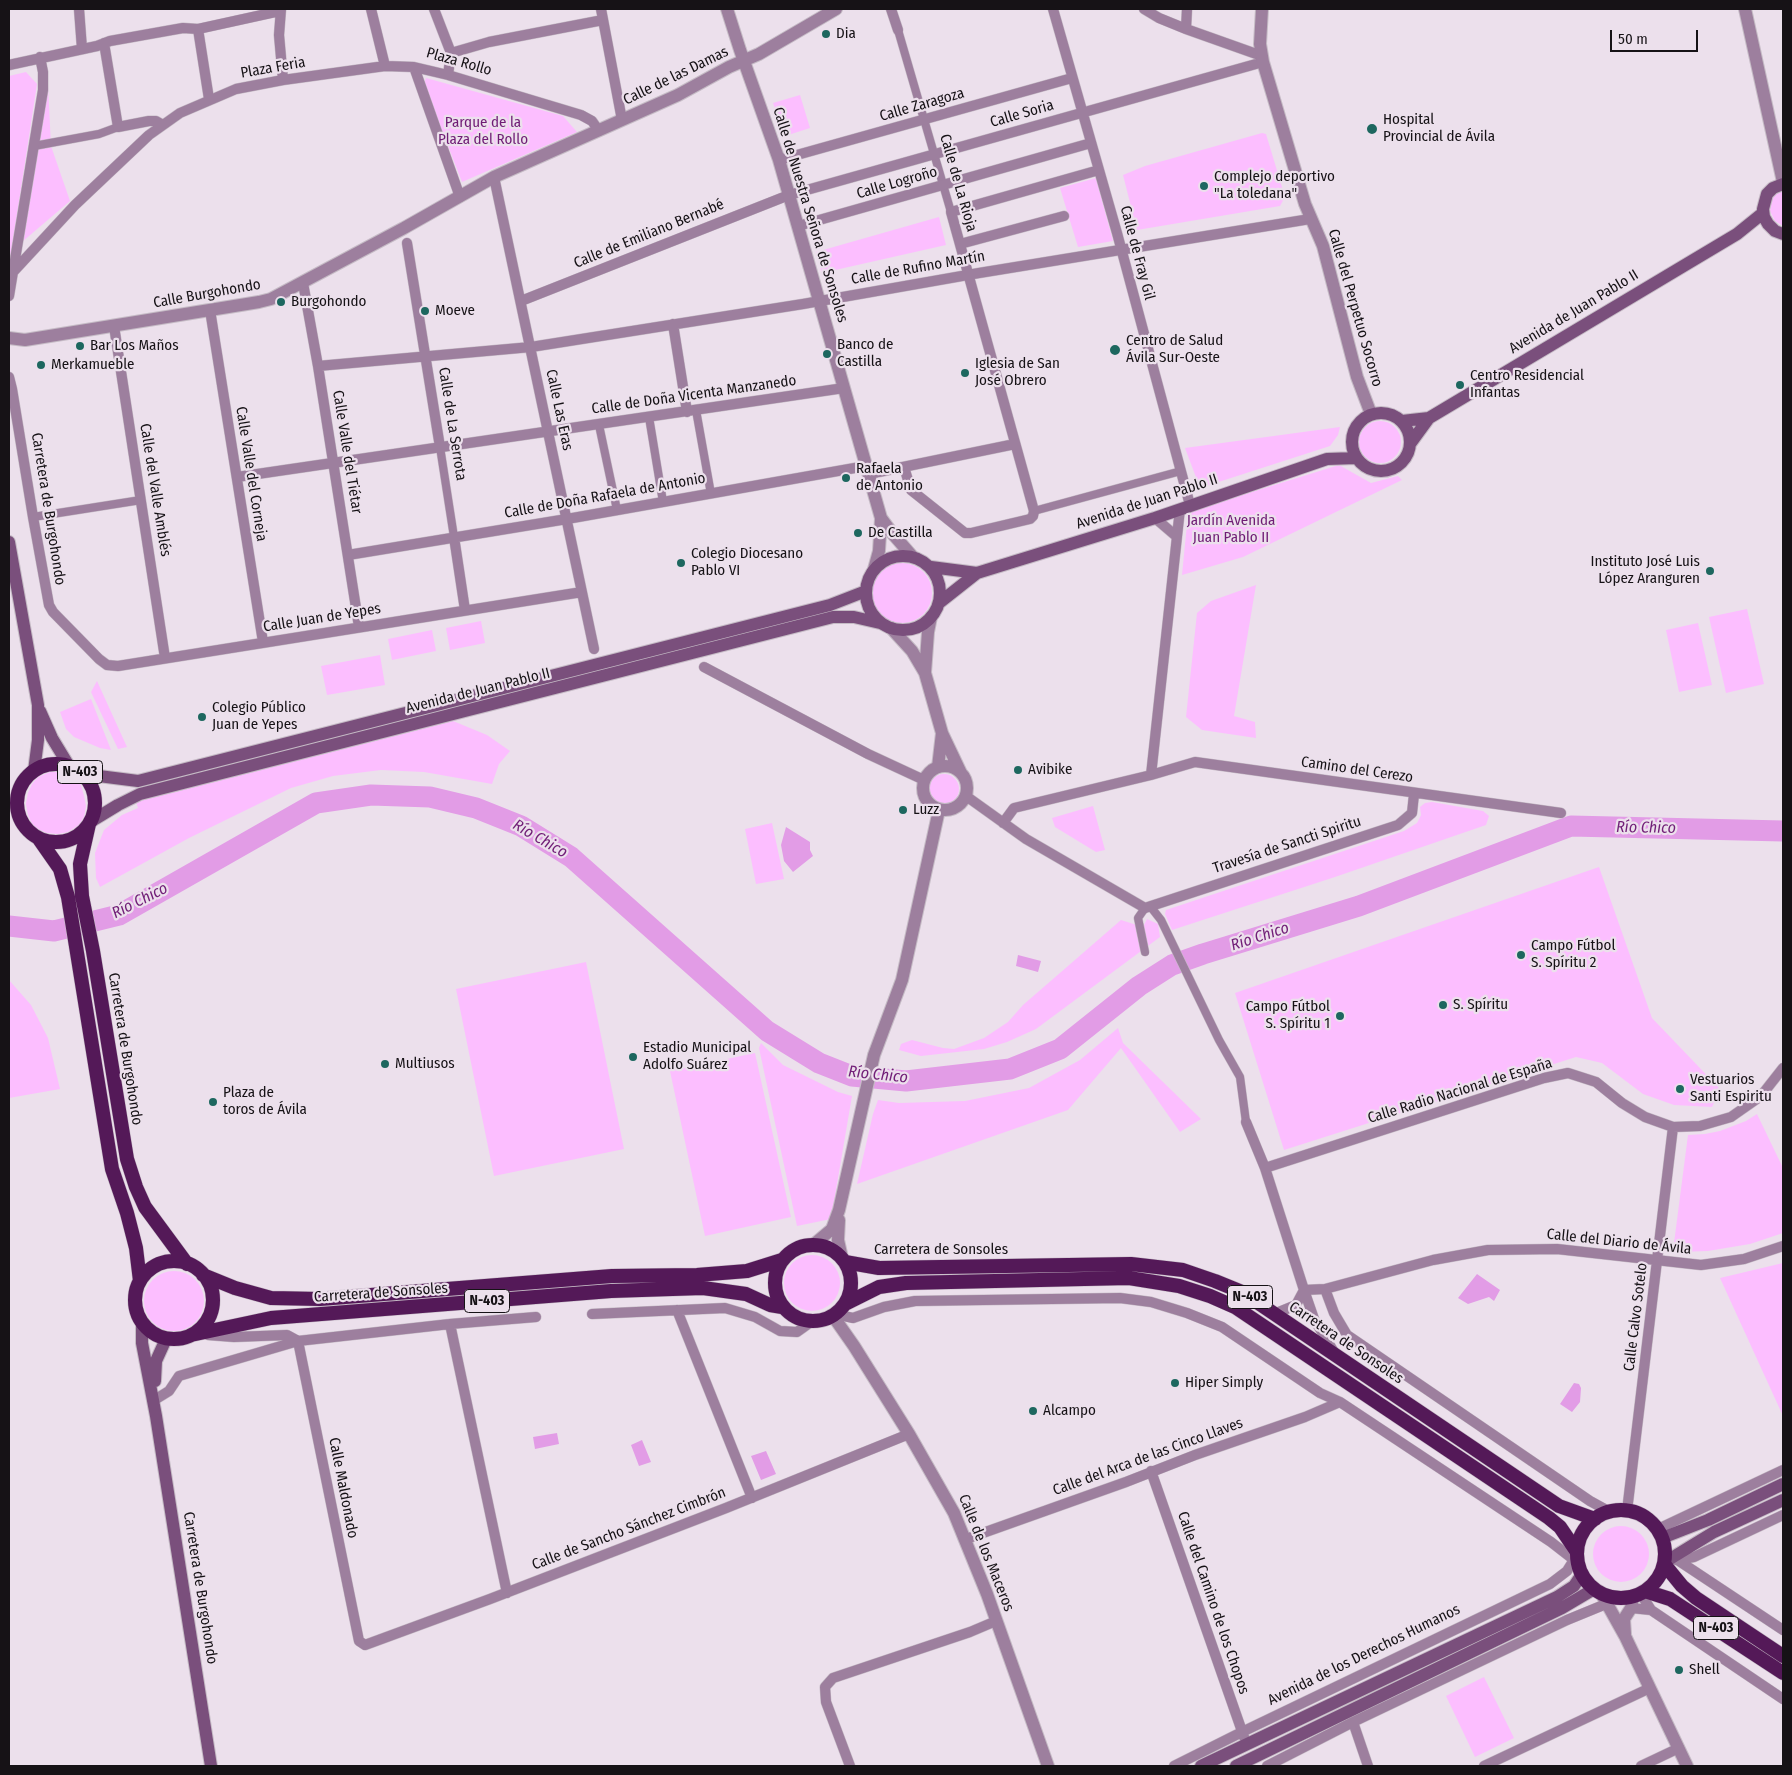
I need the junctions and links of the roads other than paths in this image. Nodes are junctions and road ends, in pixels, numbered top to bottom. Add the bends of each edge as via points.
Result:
1 (79, 9) edge
2 (371, 9) edge
3 (434, 9) edge
4 (601, 9) edge
5 (727, 9) edge
6 (836, 9) edge
7 (892, 9) edge
8 (1053, 9) edge
9 (1144, 9) edge
10 (1187, 9) edge
11 (1262, 9) edge
12 (1745, 9) edge
13 (280, 10) edge
14 (603, 20) junction
15 (198, 29) junction
16 (1186, 29) junction
17 (898, 30) joint
18 (104, 43) junction
19 (82, 49) junction
20 (451, 53) junction
21 (40, 57) junction
22 (1262, 59) junction
23 (744, 61) junction
24 (9, 65) edge
25 (385, 66) junction
26 (414, 67) junction
27 (448, 75) junction
28 (1072, 78) junction
29 (283, 80) junction
30 (210, 99) junction
31 (1082, 112) junction
32 (622, 120) junction
33 (925, 120) junction
34 (163, 125) junction
35 (118, 127) junction
36 (599, 131) junction
37 (1091, 143) junction
38 (34, 146) junction
39 (935, 154) junction
40 (779, 160) junction
41 (1099, 170) junction
42 (494, 177) junction
43 (1783, 183) edge
44 (943, 186) junction
45 (789, 194) junction
46 (460, 197) junction
47 (951, 212) junction
48 (1763, 213) junction
49 (1064, 216) dead end
50 (1310, 219) junction
51 (798, 226) junction
52 (1771, 228) junction
53 (1736, 234) junction
54 (1783, 234) edge
55 (408, 242) dead end
56 (960, 244) junction
57 (1122, 250) junction
58 (13, 272) junction
59 (968, 275) junction
60 (303, 283) junction
61 (9, 296) edge
62 (521, 301) junction
63 (819, 301) junction
64 (210, 310) junction
65 (673, 324) junction
66 (114, 326) junction
67 (9, 338) edge
68 (25, 340) junction
69 (531, 347) junction
70 (9, 349) edge
71 (426, 356) junction
72 (318, 366) junction
73 (9, 377) edge
74 (844, 388) junction
75 (692, 411) junction
76 (1371, 414) junction
77 (649, 417) junction
78 (1429, 418) junction
79 (1402, 421) junction
80 (599, 424) junction
81 (548, 432) junction
82 (1351, 442) junction
83 (1015, 444) junction
84 (1410, 444) junction
85 (440, 447) junction
86 (1356, 458) junction
87 (1327, 459) junction
88 (334, 463) junction
89 (904, 467) junction
90 (868, 470) junction
91 (1181, 471) junction
92 (237, 477) junction
93 (711, 494) junction
94 (141, 500) junction
95 (664, 502) junction
96 (1185, 507) junction
97 (617, 510) junction
98 (1034, 511) junction
99 (33, 517) junction
100 (881, 518) junction
101 (1155, 518) junction
102 (566, 519) junction
103 (1176, 536) junction
104 (454, 537) junction
105 (9, 542) edge
106 (348, 555) junction
107 (912, 556) junction
108 (931, 567) junction
109 (874, 569) junction
110 (977, 573) junction
111 (866, 591) junction
112 (13, 592) edge
113 (582, 592) junction
114 (939, 603) junction
115 (465, 610) junction
116 (932, 617) junction
117 (886, 625) junction
118 (360, 627) junction
119 (77, 637) joint
120 (263, 642) junction
121 (594, 649) dead end
122 (165, 658) junction
123 (704, 667) dead end
124 (925, 673) junction
125 (38, 704) junction
126 (942, 733) junction
127 (69, 766) junction
128 (938, 767) junction
129 (34, 771) junction
130 (962, 773) junction
131 (83, 774) junction
132 (1151, 775) junction
133 (924, 780) junction
134 (15, 786) edge
135 (1414, 794) junction
136 (966, 796) junction
137 (939, 810) junction
138 (1561, 814) dead end
139 (9, 818) edge
140 (1003, 822) junction
141 (90, 823) junction
142 (26, 828) junction
143 (39, 838) junction
144 (1147, 907) junction
145 (1146, 952) dead end
146 (1783, 1068) edge
147 (1246, 1122) joint
148 (1673, 1127) junction
149 (1266, 1168) junction
150 (839, 1210) junction
151 (813, 1244) junction
152 (1783, 1246) edge
153 (782, 1260) junction
154 (843, 1260) junction
155 (1658, 1261) junction
156 (187, 1264) junction
157 (203, 1275) junction
158 (140, 1281) junction
159 (1325, 1289) junction
160 (1304, 1290) junction
161 (782, 1307) junction
162 (677, 1310) junction
163 (838, 1312) junction
164 (592, 1314) dead end
165 (1274, 1314) junction
166 (536, 1317) dead end
167 (811, 1322) junction
168 (142, 1324) junction
169 (450, 1324) junction
170 (195, 1335) junction
171 (166, 1339) junction
172 (298, 1341) junction
173 (1339, 1359) junction
174 (156, 1399) junction
175 (1340, 1402) junction
176 (156, 1416) junction
177 (909, 1434) junction
178 (1783, 1470) edge
179 (1150, 1471) junction
180 (1783, 1484) edge
181 (752, 1498) junction
182 (1783, 1500) edge
183 (1627, 1511) junction
184 (1610, 1512) junction
185 (1783, 1515) edge
186 (1595, 1519) junction
187 (1660, 1534) junction
188 (966, 1539) junction
189 (1693, 1550) junction
190 (1669, 1560) junction
191 (1574, 1561) junction
192 (1700, 1575) junction
193 (507, 1593) junction
194 (1603, 1596) junction
195 (1638, 1597) junction
196 (1651, 1610) junction
197 (996, 1621) junction
198 (1783, 1630) edge
199 (1625, 1636) junction
200 (359, 1641) joint
201 (1783, 1656) edge
202 (1783, 1674) edge
203 (1650, 1688) junction
204 (1783, 1699) edge
205 (1353, 1722) junction
206 (1242, 1732) junction
207 (1247, 1744) junction
208 (1679, 1748) junction
209 (211, 1766) edge
210 (850, 1766) edge
211 (1048, 1766) edge
212 (1174, 1766) edge
213 (1202, 1766) edge
214 (1236, 1766) edge
215 (1267, 1766) edge
216 (1368, 1766) edge
217 (1484, 1766) edge
218 (1641, 1766) edge
219 (1687, 1766) edge

1 - 19 street
2 - 25 street
3 - 20 street
4 - 14 street
5 - 23 street, Calle de Nuestra Señora de Sonsoles
6 - 23 street, Calle de las Damas
7 - 17 street, Calle de La Rioja
8 - 28 street, Calle de Fray Gil
9 - 16 street
10 - 16 street
11 - 22 street, Calle del Perpetuo Socorro
12 - 43 street
13 - 15 street
13 - 29 street
14 - 20 street via 489,42
14 - 32 street
15 - 18 street via 183,28
15 - 30 street
16 - 22 street
17 - 33 street, Calle de La Rioja
18 - 19 street
18 - 35 street
19 - 21 street
20 - 27 street
21 - 24 street
21 - 38 street via 44,82
22 - 31 street, Calle Soria
22 - 50 street, Calle del Perpetuo Socorro
23 - 32 street, Calle de las Damas
23 - 40 street, Calle de Nuestra Señora de Sonsoles
25 - 26 street, Plaza Feria
25 - 29 street, Plaza Feria
26 - 27 street, Plaza Rollo
26 - 46 street, Plaza Rollo
27 - 36 street, Plaza Rollo via 581,114
28 - 31 street, Calle de Fray Gil
28 - 33 street, Calle Zaragoza
29 - 30 street, Plaza Feria via 236,89
30 - 34 street, Plaza Feria
31 - 37 street, Calle de Fray Gil
31 - 39 street, Calle Soria
32 - 36 street
33 - 39 street, Calle de La Rioja
33 - 40 street, Calle Zaragoza
34 - 35 street via 149,121
34 - 58 street, Plaza Feria via 92,188
35 - 38 street via 99,134
36 - 42 street
37 - 41 street, Calle de Fray Gil
37 - 44 street, Calle Logroño
38 - 58 street
39 - 44 street, Calle de La Rioja
39 - 45 street, Calle Soria
40 - 45 street, Calle de Nuestra Señora de Sonsoles
41 - 47 street
41 - 57 street, Calle de Fray Gil
42 - 46 street
42 - 62 street, Calle Las Eras
43 - 48 main road via 1768,194
44 - 47 street, Calle de La Rioja
44 - 51 street, Calle Logroño
45 - 51 street, Calle de Nuestra Señora de Sonsoles
45 - 62 street, Calle de Emiliano Bernabé
46 - 60 street, Calle Burgohondo
47 - 56 street, Calle de La Rioja
48 - 52 main road
48 - 53 main road, Avenida de Juan Pablo II
49 - 56 street
50 - 57 street, Calle de Rufino Martín
50 - 76 street, Calle del Perpetuo Socorro via 1323,246 1359,382
51 - 63 street, Calle de Nuestra Señora de Sonsoles
52 - 53 main road, Avenida de Juan Pablo II
52 - 54 main road
53 - 78 main road, Avenida de Juan Pablo II
55 - 71 street, Calle de La Serrota
56 - 59 street, Calle de La Rioja
57 - 59 street, Calle de Rufino Martín
57 - 91 street, Calle de Fray Gil
58 - 61 street
59 - 63 street, Calle de Rufino Martín
59 - 83 street, Calle de La Rioja
60 - 64 street, Calle Burgohondo via 271,299
60 - 72 street, Calle Valle del Tiétar
62 - 69 street, Calle Las Eras
63 - 65 street, Calle de Rufino Martín
63 - 74 street, Calle de Nuestra Señora de Sonsoles
64 - 66 street, Calle Burgohondo
64 - 92 street, Calle Valle del Corneja
65 - 69 street, Calle de Rufino Martín
65 - 75 street
66 - 68 street, Calle Burgohondo
66 - 94 street, Calle del Valle Amblés
67 - 68 street, Calle Burgohondo
68 - 70 street, Calle Burgohondo
69 - 71 street, Calle de Rufino Martín
69 - 81 street, Calle Las Eras
71 - 72 street, Calle de Rufino Martín
71 - 85 street, Calle de La Serrota
72 - 88 street, Calle Valle del Tiétar
73 - 99 street, Carretera de Burgohondo
74 - 75 street, Calle de Doña Vicenta Manzanedo
74 - 90 street, Calle de Nuestra Señora de Sonsoles
75 - 77 street, Calle de Doña Vicenta Manzanedo
75 - 93 street
76 - 79 main road via 1387,413
76 - 82 main road via 1356,425
77 - 80 street, Calle de Doña Vicenta Manzanedo
77 - 95 street
78 - 79 main road, Avenida de Juan Pablo II
78 - 84 main road, Avenida de Juan Pablo II
79 - 84 main road
80 - 81 street, Calle de Doña Vicenta Manzanedo
80 - 97 street
81 - 85 street, Calle de Doña Vicenta Manzanedo
81 - 102 street, Calle Las Eras
82 - 86 main road
82 - 87 main road, Avenida de Juan Pablo II
83 - 89 street, Calle de Doña Rafaela de Antonio
83 - 98 street, Calle de La Rioja
84 - 86 main road via 1404,460 1389,470 1370,470
85 - 88 street, Calle de Doña Vicenta Manzanedo
85 - 104 street, Calle de La Serrota
86 - 87 main road, Avenida de Juan Pablo II
87 - 96 main road, Avenida de Juan Pablo II
88 - 92 street, Calle de Doña Vicenta Manzanedo
88 - 106 street, Calle Valle del Tiétar
89 - 90 street, Calle de Doña Rafaela de Antonio
89 - 98 street, Avenida de Juan Pablo II via 911,490 965,532 1030,519
90 - 93 street, Calle de Doña Rafaela de Antonio
90 - 100 street, Calle de Nuestra Señora de Sonsoles
91 - 96 street, Calle de Fray Gil
91 - 98 street, Avenida de Juan Pablo II
92 - 120 street, Calle Valle del Corneja
93 - 95 street, Calle de Doña Rafaela de Antonio
94 - 99 street
94 - 122 street, Calle del Valle Amblés
95 - 97 street, Calle de Doña Rafaela de Antonio
96 - 101 main road, Avenida de Juan Pablo II
96 - 103 street
97 - 102 street, Calle de Doña Rafaela de Antonio
99 - 119 street, Carretera de Burgohondo via 49,605
100 - 107 street, Calle de Nuestra Señora de Sonsoles
100 - 109 street, Calle de Nuestra Señora de Sonsoles via 879,551
101 - 103 street
101 - 110 main road, Avenida de Juan Pablo II
102 - 104 street, Calle de Doña Rafaela de Antonio
102 - 113 street, Calle Las Eras
103 - 132 street
104 - 106 street, Calle de Doña Rafaela de Antonio
104 - 115 street, Calle de La Serrota
105 - 112 main road
106 - 118 street, Calle Valle del Tiétar
107 - 108 main road
107 - 109 main road via 885,560
108 - 110 main road, Avenida de Juan Pablo II
108 - 114 main road via 939,584
109 - 111 main road
110 - 114 main road, Avenida de Juan Pablo II
111 - 117 main road via 872,614
111 - 131 main road, Avenida de Juan Pablo II via 830,605 138,781
112 - 125 main road
113 - 115 street, Calle Juan de Yepes
113 - 121 street, Calle Las Eras
114 - 116 main road
115 - 118 street, Calle Juan de Yepes
116 - 117 main road via 920,626 906,630
116 - 124 street
117 - 124 street via 912,651
117 - 141 main road, Avenida de Juan Pablo II via 854,617 833,617 140,794
118 - 120 street, Calle Juan de Yepes
119 - 122 street, Calle Juan de Yepes via 107,665
120 - 122 street, Calle Juan de Yepes
123 - 133 street
124 - 126 street
125 - 127 main road via 52,738
125 - 129 main road
126 - 128 street
126 - 130 street
127 - 129 highway, N-403 via 57,764
127 - 131 highway, N-403
128 - 130 street via 951,766
128 - 133 street
129 - 134 highway
130 - 136 street via 967,784
131 - 141 highway, N-403 via 95,797
132 - 135 street, Camino del Cerezo via 1195,762
132 - 140 street via 1014,808
133 - 137 street via 925,798 928,804
134 - 142 highway via 17,808
135 - 138 street, Camino del Cerezo
135 - 144 street, Travesía de Sancti Spiritu via 1412,813 1398,825
136 - 137 street via 958,807
136 - 140 street
137 - 150 street via 902,980 874,1055
139 - 142 highway
140 - 144 street via 1026,839
141 - 143 highway via 72,839 50,842
141 - 156 highway, Carretera de Burgohondo / N-403 via 80,864 82,896 127,1160 145,1207
142 - 143 highway
143 - 158 highway via 60,869 68,897 112,1169 136,1248
144 - 145 street via 1138,918
144 - 147 street via 1161,920 1240,1077
146 - 148 street, Calle Radio Nacional de España via 1761,1096 1732,1117 1700,1126
147 - 149 street
148 - 149 street, Calle Radio Nacional de España via 1645,1117 1596,1082 1568,1073
148 - 155 street, Calle Calvo Sotelo
149 - 160 street
150 - 151 street via 832,1229
150 - 154 street via 838,1240
151 - 153 highway, N-403 via 795,1249
151 - 154 highway, N-403 via 829,1248
152 - 155 street, Calle del Diario de Ávila via 1744,1259 1701,1265
153 - 157 highway, Carretera de Sonsoles / N-403 via 747,1271 612,1276 320,1299 271,1298
153 - 161 highway via 774,1283
154 - 163 highway via 851,1276 851,1291
154 - 165 highway, Carretera de Sonsoles / N-403 via 879,1268 1131,1264 1183,1270 1242,1292
155 - 159 street, Calle del Diario de Ávila via 1557,1249 1488,1250 1433,1260
155 - 183 street, Calle Calvo Sotelo
156 - 157 highway, N-403
156 - 158 highway via 160,1264
157 - 170 highway via 213,1298 212,1311
158 - 168 highway via 135,1302
159 - 160 street, Calle del Diario de Ávila
159 - 184 street, Carretera de Sonsoles via 1347,1335 1590,1502
160 - 165 street via 1296,1305
160 - 173 street via 1314,1319
161 - 167 highway, N-403 via 798,1319
161 - 170 highway, Carretera de Sonsoles / N-403 via 746,1294 703,1288 611,1291 271,1318
162 - 164 street
162 - 167 street via 725,1308 755,1316 780,1330 797,1332
162 - 181 street
163 - 167 highway, N-403 via 822,1321
163 - 175 street via 853,1318 915,1301 1120,1298 1150,1302 1187,1312 1222,1327 1320,1393
163 - 177 street, Calle de los Maceros via 854,1346
163 - 191 highway, Carretera de Sonsoles / N-403 via 879,1287 916,1283 1129,1278 1179,1286 1210,1296 1235,1307 1549,1518 1560,1527
165 - 173 highway, Carretera de Sonsoles / N-403
166 - 169 street
168 - 171 highway
168 - 176 main road, Carretera de Burgohondo via 142,1343
169 - 172 street
169 - 193 street
170 - 171 highway, N-403
170 - 172 street via 286,1335
171 - 174 main road, Carretera de Burgohondo via 154,1372
172 - 174 street via 179,1376 169,1391
172 - 200 street, Calle Maldonado
173 - 186 highway, Carretera de Sonsoles / N-403 via 1559,1506
174 - 176 main road, Carretera de Burgohondo
175 - 179 street, Calle del Arca de las Cinco Llaves
175 - 191 street via 1551,1542
176 - 209 main road, Carretera de Burgohondo
177 - 181 street, Calle de Sancho Sánchez Cimbrón
177 - 188 street, Calle de los Maceros
178 - 187 street
179 - 188 street, Calle del Arca de las Cinco Llaves
179 - 206 street, Calle del Camino de los Chopos
180 - 187 main road via 1708,1520
181 - 193 street, Calle de Sancho Sánchez Cimbrón
182 - 189 main road via 1714,1532
183 - 184 highway
183 - 187 highway via 1649,1520
184 - 186 highway
185 - 189 street
186 - 191 highway via 1580,1540
187 - 190 highway, N-403
188 - 197 street, Calle de los Maceros
189 - 190 main road
189 - 192 street
190 - 192 street
190 - 195 highway via 1654,1584
190 - 201 highway, N-403 via 1682,1586 1696,1598
191 - 194 highway, N-403 via 1588,1583
191 - 206 street, Avenida de los Derechos Humanos via 1550,1584
191 - 207 main road, Avenida de los Derechos Humanos via 1574,1586 1557,1597
192 - 198 street
193 - 200 street, Calle de Sancho Sánchez Cimbrón via 365,1645
194 - 195 highway, N-403
194 - 199 street
194 - 205 street via 1568,1620
194 - 214 main road via 1562,1608
195 - 196 street
195 - 196 street
195 - 199 street via 1624,1619
195 - 202 highway, N-403 via 1670,1599
196 - 204 street
197 - 210 street via 833,1678 825,1687 826,1702
197 - 211 street, Calle de los Maceros
199 - 203 street
203 - 208 street
203 - 217 street
205 - 215 street
205 - 216 street
206 - 207 street, Calle del Camino de los Chopos
206 - 212 street, Avenida de los Derechos Humanos
207 - 213 main road, Avenida de los Derechos Humanos
208 - 218 street
208 - 219 street

